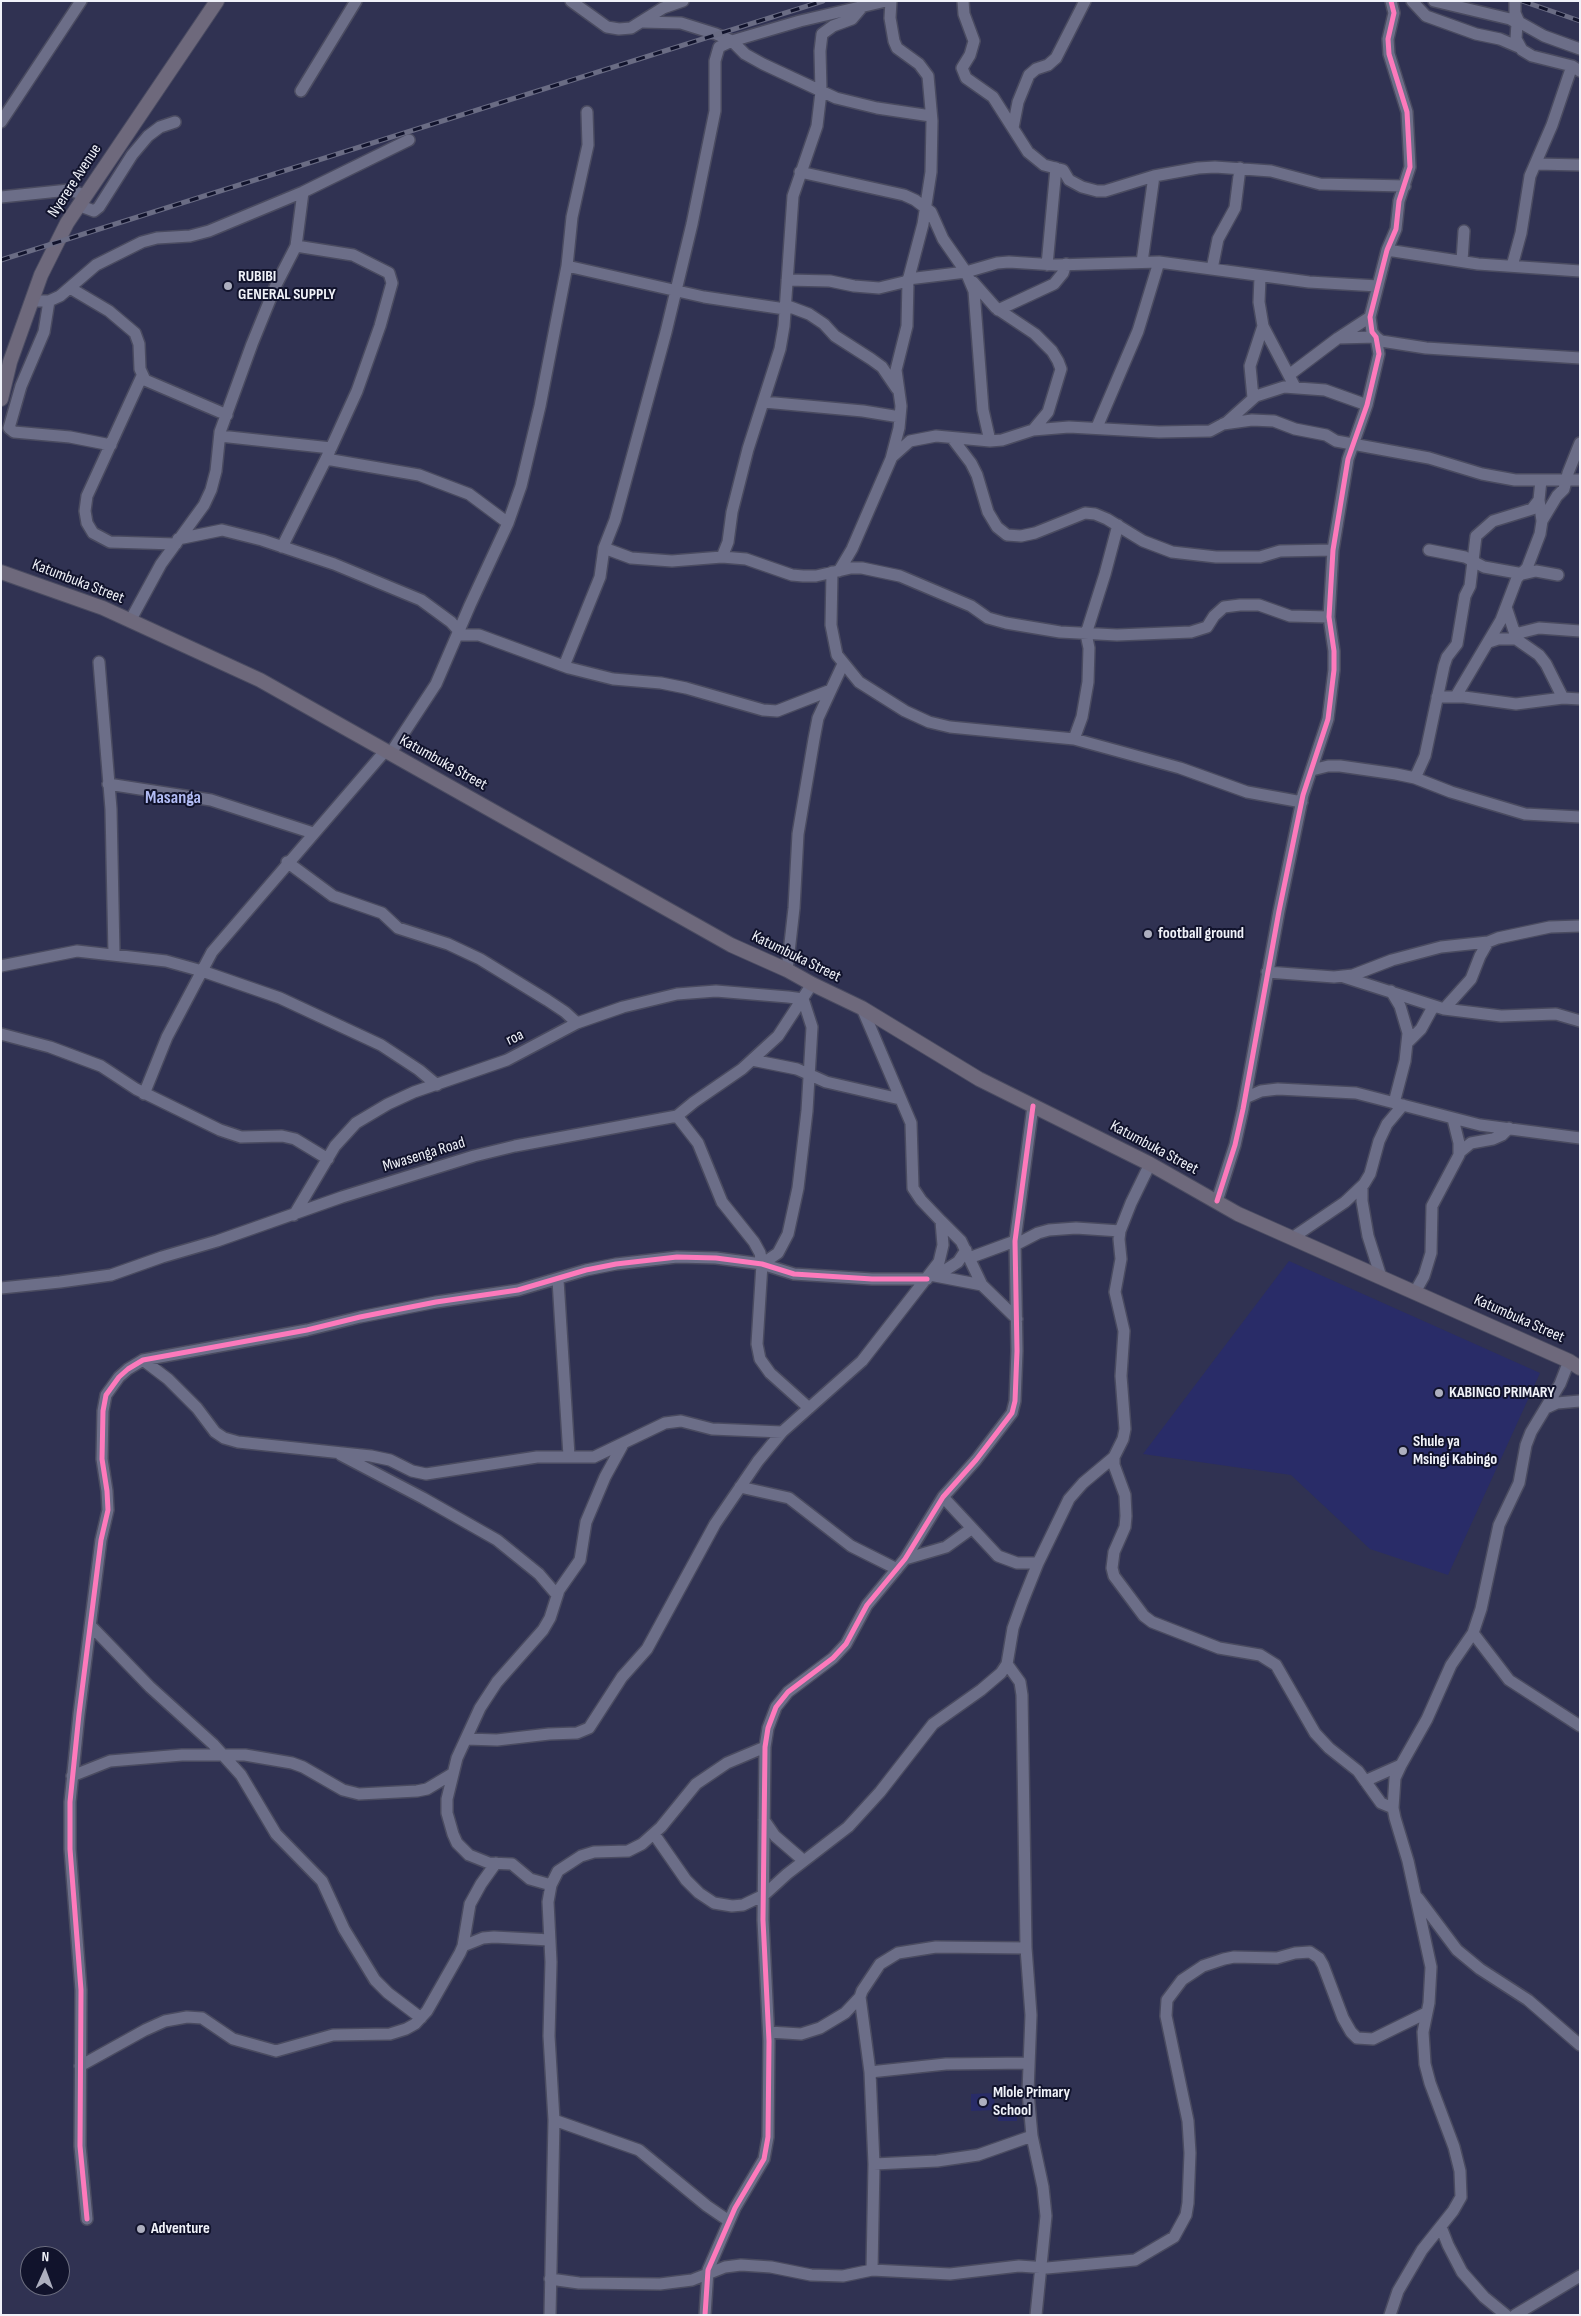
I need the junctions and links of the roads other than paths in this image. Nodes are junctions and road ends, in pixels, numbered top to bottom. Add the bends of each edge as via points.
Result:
1 (81, 1) edge
2 (217, 1) edge
3 (356, 1) edge
4 (571, 1) edge
5 (683, 1) edge
6 (886, 1) edge
7 (891, 1) edge
8 (962, 1) edge
9 (1086, 1) edge
10 (1391, 1) edge
11 (1412, 1) edge
12 (1434, 1) edge
13 (1515, 1) edge
14 (863, 6) junction
15 (644, 22) junction
16 (1518, 22) junction
17 (732, 41) junction
18 (1520, 48) junction
19 (1580, 49) edge
20 (1576, 69) edge
21 (301, 91) dead end
22 (821, 92) junction
23 (587, 112) dead end
24 (931, 116) junction
25 (1, 122) edge
26 (174, 122) dead end
27 (1013, 128) junction
28 (409, 140) dead end
29 (1536, 164) junction
30 (1580, 166) edge
31 (1056, 168) junction
32 (1240, 168) junction
33 (800, 172) junction
34 (1154, 176) junction
35 (1405, 186) junction
36 (303, 192) junction
37 (1, 197) edge
38 (82, 200) junction
39 (926, 207) junction
40 (1464, 231) dead end
41 (296, 246) junction
42 (1387, 250) junction
43 (1462, 261) junction
44 (1142, 262) junction
45 (1159, 262) junction
46 (1066, 264) junction
47 (1047, 265) junction
48 (567, 266) junction
49 (1512, 266) junction
50 (1212, 269) junction
51 (1580, 271) edge
52 (966, 272) junction
53 (1260, 276) junction
54 (787, 280) junction
55 (908, 280) junction
56 (1378, 286) junction
57 (70, 288) junction
58 (676, 289) junction
59 (32, 301) junction
60 (49, 301) junction
61 (785, 307) junction
62 (998, 310) junction
63 (976, 317) junction
64 (1370, 317) junction
65 (1263, 326) junction
66 (1338, 338) junction
67 (1376, 338) junction
68 (1255, 347) junction
69 (1277, 356) junction
70 (1580, 358) edge
71 (1289, 375) junction
72 (142, 376) junction
73 (1295, 387) junction
74 (898, 391) junction
75 (1253, 398) junction
76 (1, 399) edge
77 (764, 402) junction
78 (1366, 405) junction
79 (227, 415) junction
80 (900, 417) junction
81 (1223, 424) junction
82 (1097, 427) junction
83 (1033, 430) junction
84 (220, 436) junction
85 (952, 438) junction
86 (990, 441) junction
87 (1354, 444) junction
88 (1580, 444) edge
89 (111, 445) junction
90 (331, 448) junction
91 (326, 459) junction
92 (891, 459) junction
93 (1541, 480) junction
94 (1567, 480) junction
95 (1580, 480) edge
96 (1539, 500) junction
97 (1542, 521) junction
98 (508, 523) junction
99 (1118, 525) junction
100 (177, 542) junction
101 (282, 547) junction
102 (604, 548) junction
103 (1333, 550) junction
104 (1429, 550) dead end
105 (722, 557) junction
106 (1473, 562) junction
107 (1, 572) edge
108 (835, 572) junction
109 (1523, 574) junction
110 (1558, 575) dead end
111 (1506, 607) junction
112 (1328, 617) junction
113 (130, 621) junction
114 (1580, 631) edge
115 (458, 633) junction
116 (1086, 634) junction
117 (1515, 637) junction
118 (1489, 642) junction
119 (98, 662) dead end
120 (843, 664) junction
121 (564, 666) junction
122 (830, 690) junction
123 (1456, 696) junction
124 (1438, 697) junction
125 (1563, 698) junction
126 (1580, 699) edge
127 (1074, 739) junction
128 (388, 752) junction
129 (1312, 770) junction
130 (1415, 778) junction
131 (108, 784) junction
132 (1302, 802) junction
133 (1580, 817) edge
134 (313, 833) junction
135 (287, 862) junction
136 (1580, 926) edge
137 (1488, 942) junction
138 (114, 954) junction
139 (1, 966) edge
140 (787, 970) junction
141 (202, 971) junction
142 (1267, 972) junction
143 (1342, 976) junction
144 (812, 984) junction
145 (1391, 991) junction
146 (803, 999) junction
147 (862, 1008) junction
148 (1438, 1008) junction
149 (1580, 1021) edge
150 (577, 1023) junction
151 (1, 1034) edge
152 (1408, 1042) junction
153 (752, 1060) junction
154 (810, 1075) junction
155 (437, 1085) junction
156 (144, 1094) junction
157 (1245, 1098) junction
158 (900, 1100) junction
159 (1398, 1104) junction
160 (1032, 1106) junction
161 (677, 1116) junction
162 (1453, 1119) junction
163 (1509, 1128) junction
164 (1580, 1138) edge
165 (1460, 1152) junction
166 (328, 1160) junction
167 (1150, 1164) junction
168 (1362, 1186) junction
169 (1217, 1201) junction
170 (294, 1214) junction
171 (941, 1221) junction
172 (1120, 1231) junction
173 (1292, 1238) junction
174 (1015, 1243) junction
175 (967, 1254) junction
176 (762, 1264) junction
177 (931, 1277) junction
178 (1381, 1277) junction
179 (558, 1280) junction
180 (982, 1285) junction
181 (1, 1288) edge
182 (1415, 1292) junction
183 (1017, 1319) junction
184 (143, 1360) junction
185 (1576, 1363) edge
186 (1580, 1401) edge
187 (808, 1408) junction
188 (1546, 1408) junction
189 (782, 1432) junction
190 (623, 1444) junction
191 (337, 1453) junction
192 (569, 1456) junction
193 (1114, 1457) junction
194 (740, 1487) junction
195 (943, 1497) junction
196 (971, 1529) junction
197 (905, 1559) junction
198 (1038, 1563) junction
199 (897, 1569) junction
200 (557, 1595) junction
201 (92, 1626) junction
202 (1473, 1633) junction
203 (1008, 1664) junction
204 (1580, 1725) edge
205 (466, 1739) junction
206 (765, 1747) junction
207 (223, 1756) junction
208 (1400, 1765) junction
209 (452, 1774) junction
210 (72, 1776) junction
211 (1365, 1780) junction
212 (1393, 1808) junction
213 (764, 1820) junction
214 (654, 1834) junction
215 (804, 1861) junction
216 (496, 1864) junction
217 (551, 1885) junction
218 (764, 1895) junction
219 (1416, 1896) junction
220 (550, 1940) junction
221 (463, 1946) junction
222 (1026, 1948) junction
223 (860, 1997) junction
224 (1426, 2013) junction
225 (421, 2018) junction
226 (769, 2032) junction
227 (1580, 2045) edge
228 (1028, 2063) junction
229 (80, 2066) junction
230 (870, 2072) junction
231 (554, 2120) junction
232 (1032, 2136) junction
233 (874, 2164) junction
234 (87, 2218) dead end
235 (729, 2221) junction
236 (1441, 2227) junction
237 (1041, 2268) junction
238 (872, 2270) junction
239 (706, 2274) junction
240 (1580, 2276) edge
241 (550, 2279) junction
242 (550, 2315) edge
243 (705, 2315) edge
244 (1036, 2315) edge
245 (1390, 2315) edge
246 (1506, 2315) edge
247 (1515, 2315) edge

1 - 25 street
2 - 38 main road, Nyerere Avenue
3 - 21 street
4 - 15 street via 607,27 631,28
5 - 15 street via 663,8
6 - 14 street
7 - 24 street via 894,41 928,76
8 - 27 street via 974,41 962,68 963,73 993,97
9 - 27 street via 1056,58 1029,75 1018,102
10 - 35 street via 1394,13 1388,39 1389,54 1407,112 1410,167
11 - 18 street via 1426,16
12 - 16 street
13 - 16 street
14 - 17 street
14 - 22 street via 852,19 822,34
15 - 17 street via 681,23
16 - 18 street via 1516,39
16 - 19 street
17 - 22 street via 745,54
17 - 58 street via 719,47 716,54 715,111
18 - 20 street via 1532,56
20 - 29 street
22 - 24 street via 859,105
22 - 33 street via 817,126
23 - 48 street via 588,145 572,217
24 - 39 street via 931,172
26 - 38 street via 148,136 94,211
27 - 31 street via 1028,152
28 - 36 street
29 - 30 street
29 - 49 street via 1527,188 1521,233
31 - 34 street via 1073,183 1097,191
31 - 47 street
32 - 34 street via 1198,168
32 - 35 street via 1271,171 1320,184
32 - 50 street via 1235,208 1218,239
33 - 39 street via 904,195
33 - 54 street via 792,205
34 - 44 street
35 - 42 street via 1399,201 1396,229
36 - 41 street
36 - 57 street via 208,231 142,242 96,265
37 - 38 street via 69,190
38 - 59 main road, Nyerere Avenue via 41,275
39 - 52 street
39 - 55 street
40 - 43 street
41 - 79 street via 276,285
41 - 90 street via 353,256 381,267 391,277 388,301 370,355
42 - 43 street
42 - 56 street
43 - 49 street
44 - 45 street
44 - 46 street
45 - 50 street
45 - 82 street via 1138,331
46 - 47 street
46 - 62 street via 1063,274 1054,284
47 - 52 street via 997,263
48 - 58 street
48 - 98 street via 540,406 521,486
49 - 51 street
50 - 53 street
52 - 55 street
52 - 62 street
52 - 63 street via 974,291
53 - 56 street
53 - 65 street via 1259,302
54 - 55 street via 830,281 879,288
54 - 61 street
55 - 74 street via 907,326 896,370
56 - 64 street
57 - 60 street
57 - 72 street via 109,311 135,333
58 - 61 street via 704,297
58 - 102 street via 615,520
59 - 60 street
59 - 76 main road, Nyerere Avenue via 10,362
60 - 89 street via 44,332 21,386 9,428 14,432
61 - 74 street via 809,314 835,336 872,358
61 - 77 street via 780,349
62 - 63 street
62 - 83 street via 1045,343 1061,369 1048,412
63 - 86 street via 983,410
64 - 66 street
64 - 67 street
65 - 68 street
65 - 69 street
66 - 67 street
66 - 71 street
67 - 70 street via 1426,348
67 - 78 street via 1379,354
68 - 69 street
68 - 75 street via 1250,366
69 - 71 street
71 - 73 street
72 - 79 street via 152,384
72 - 89 street
73 - 75 street via 1270,390
73 - 78 street via 1325,390
74 - 80 street
75 - 81 street
77 - 80 street
77 - 105 street via 748,450
78 - 87 street
79 - 84 street
80 - 92 street
81 - 82 street via 1210,431 1187,432
81 - 87 street via 1274,421 1295,430 1316,432 1336,441
82 - 83 street
83 - 86 street
84 - 90 street
84 - 100 street via 211,490
85 - 86 street
85 - 92 street via 936,436 910,441
85 - 99 street via 977,475 988,512 997,527 1007,535 1035,533 1086,513
87 - 93 street via 1429,458 1482,474 1515,480
87 - 103 street via 1348,459
88 - 94 street
89 - 100 street via 87,496 84,511 93,533 110,542
90 - 91 street
91 - 98 street via 419,475 469,494
91 - 101 street
92 - 108 street via 852,549
93 - 94 street
93 - 96 street
94 - 95 street
94 - 97 street
96 - 97 street
96 - 106 street via 1532,509 1493,521 1476,536
97 - 109 street via 1534,552
98 - 115 street
99 - 103 street via 1143,541 1172,552 1260,557 1280,551
99 - 116 street
100 - 101 street via 222,530
100 - 113 street via 146,589
101 - 115 street via 334,564 421,600 451,622
102 - 105 street via 631,558 672,561
102 - 121 street via 600,577
103 - 112 street
104 - 106 street via 1465,557
105 - 108 street via 746,559 792,575 816,576
106 - 109 street
106 - 124 street via 1457,644 1447,657
107 - 113 main road, Katumbuka Street via 103,608
108 - 116 street via 862,568 900,576 971,606 996,621 1040,630
108 - 120 street via 832,639
109 - 110 street via 1536,571
109 - 111 street via 1517,578
111 - 117 street
111 - 118 street
112 - 116 street via 1290,616 1259,605 1240,605 1224,607 1207,627 1191,632
112 - 129 street via 1334,651 1333,689 1328,719
113 - 128 main road, Katumbuka Street via 260,680
114 - 117 street via 1539,628
115 - 121 street via 488,637
115 - 128 street via 436,684
116 - 127 street via 1088,682 1082,717
117 - 118 street
117 - 125 street via 1546,664
118 - 123 street
119 - 131 street
120 - 122 street
120 - 127 street via 859,682 929,722 980,731
121 - 122 street via 613,679 686,688 763,710 777,711
122 - 140 street via 818,718 798,834
123 - 124 street
123 - 125 street via 1516,704
124 - 130 street via 1425,756
125 - 126 street
127 - 132 street via 1180,768 1247,792
128 - 134 street
128 - 140 main road, Katumbuka Street via 731,946
129 - 130 street via 1340,766
129 - 132 street
130 - 133 street via 1525,814
131 - 134 street via 211,800
131 - 138 street
132 - 142 street
134 - 135 street
135 - 141 street via 212,952
135 - 150 street via 333,896 382,913 398,928 448,944 480,959 547,1000
136 - 137 street via 1550,928
137 - 143 street via 1441,947
137 - 148 street via 1471,979
138 - 139 street via 76,951
138 - 141 street via 166,961
140 - 144 main road, Katumbuka Street
141 - 155 street via 280,998 381,1045
141 - 156 street via 166,1037
142 - 143 street
142 - 157 street
143 - 145 street
144 - 146 street, Mwasenga Road
144 - 147 main road, Katumbuka Street
145 - 148 street
145 - 152 street via 1405,1020
146 - 150 street, roa via 716,991 677,994 622,1007
146 - 153 street, Mwasenga Road via 778,1036
146 - 154 street via 812,1027
147 - 158 street
147 - 160 main road, Katumbuka Street via 979,1079
148 - 149 street via 1502,1016 1562,1015
148 - 152 street
150 - 155 street, roa via 507,1060
151 - 156 street via 76,1055 101,1066
152 - 159 street
153 - 154 street via 797,1069
153 - 161 street, Mwasenga Road
154 - 158 street
154 - 176 street via 798,1188 788,1234 778,1253
155 - 166 street, roa via 388,1104 356,1123 335,1146
156 - 166 street via 241,1137 282,1136 295,1139
157 - 159 street via 1261,1091 1303,1089 1356,1093
157 - 169 street via 1235,1145
158 - 171 street via 911,1123 913,1188
159 - 162 street
159 - 168 street via 1379,1141 1370,1174
160 - 167 main road, Katumbuka Street
160 - 174 street
161 - 170 street, Mwasenga Road via 482,1154
161 - 176 street via 698,1143 722,1202 758,1248
162 - 163 street
162 - 165 street
163 - 164 street
163 - 165 street via 1502,1135 1471,1144
165 - 182 street via 1432,1206 1431,1253
166 - 170 street, roa
167 - 169 main road, Katumbuka Street
167 - 172 street
168 - 173 street via 1345,1202
168 - 178 street via 1368,1236
169 - 173 main road, Katumbuka Street
170 - 181 street, Mwasenga Road via 112,1274
171 - 175 street via 961,1241
171 - 177 street via 942,1254
172 - 174 street via 1049,1230
172 - 193 street via 1121,1258 1115,1292 1124,1331 1121,1376 1125,1429
173 - 178 main road, Katumbuka Street
174 - 175 street
174 - 183 street
175 - 177 street
175 - 180 street
176 - 177 street via 794,1274 872,1279
176 - 179 street via 677,1257 604,1266
176 - 187 street via 757,1344 760,1358 770,1373
177 - 180 street
177 - 187 street via 905,1304 862,1361
178 - 182 main road, Katumbuka Street
179 - 184 street
179 - 192 street
180 - 183 street
182 - 185 main road, Katumbuka Street
183 - 195 street via 1012,1413
184 - 191 street via 168,1379 224,1438
184 - 201 street via 128,1368 106,1395 101,1437 108,1510 101,1540
185 - 188 street
186 - 188 street via 1557,1403
187 - 189 street
188 - 202 street via 1531,1432 1519,1483 1499,1525
189 - 190 street via 712,1429 681,1421 665,1423
189 - 194 street
190 - 192 street via 594,1457
190 - 200 street via 586,1522 580,1560
191 - 192 street via 390,1460 412,1471 432,1474 537,1457
191 - 200 street via 497,1540 540,1574
193 - 198 street via 1069,1499
193 - 211 street via 1126,1516 1125,1527 1114,1552 1112,1571 1144,1616 1219,1648 1260,1655 1276,1665 1315,1733
194 - 199 street via 789,1498 851,1546
194 - 205 street via 715,1524 647,1649 622,1677 589,1728 577,1733 497,1740
195 - 196 street
195 - 197 street
196 - 197 street via 946,1547
196 - 198 street via 1005,1560
197 - 199 street
198 - 203 street via 1013,1628
199 - 206 street via 867,1605 838,1653 780,1700 772,1716
200 - 205 street via 543,1630 486,1698
201 - 207 street
201 - 210 street
202 - 204 street via 1509,1680
202 - 208 street via 1451,1665 1427,1719
203 - 215 street via 994,1680 932,1724 880,1792 854,1820
203 - 222 street via 1020,1682 1022,1695
205 - 209 street
206 - 213 street
206 - 214 street via 727,1763 696,1784
207 - 209 street via 245,1755 285,1761 303,1767 343,1790 359,1794 422,1790
207 - 210 street via 182,1755 110,1762
207 - 225 street via 249,1786 276,1834 322,1881 344,1929 376,1980
208 - 211 street
208 - 212 street via 1395,1778
209 - 216 street via 447,1813 457,1843 474,1858
210 - 229 street via 70,1849 81,1990
211 - 212 street via 1381,1803
212 - 219 street
213 - 215 street via 774,1836
213 - 218 street
214 - 217 street via 633,1850 581,1856 558,1871
214 - 218 street via 686,1880 709,1900 718,1904 743,1905
215 - 218 street
216 - 217 street via 512,1864 530,1879
216 - 221 street via 470,1904
217 - 220 street via 548,1902
218 - 226 street via 764,1972
219 - 224 street via 1431,1967
219 - 227 street via 1457,1950 1528,2000
220 - 221 street via 494,1937
220 - 231 street via 549,2036
221 - 225 street
222 - 223 street via 936,1947 898,1953 880,1964
222 - 228 street via 1031,2015
223 - 226 street via 845,2013 820,2028 800,2034
223 - 230 street
224 - 236 street via 1423,2032 1425,2064 1452,2141 1461,2182 1460,2200
224 - 237 street via 1373,2039 1357,2038 1343,2018 1323,1965 1310,1952 1277,1958 1234,1957 1196,1970 1182,1980 1166,2006 1190,2135 1188,2203 1181,2226 1174,2237 1135,2260
225 - 229 street via 390,2034 333,2035 276,2051 233,2039 202,2018 176,2018 135,2035
226 - 235 street via 766,2155
228 - 230 street via 946,2064
228 - 232 street
229 - 234 street via 80,2146
230 - 233 street
231 - 235 street via 639,2150
231 - 241 street
232 - 233 street via 978,2155
232 - 237 street via 1046,2209
233 - 238 street
235 - 239 street
236 - 245 street via 1414,2263 1398,2291
236 - 246 street via 1462,2272
237 - 238 street via 1019,2266 935,2274
237 - 244 street
238 - 239 street via 843,2276 741,2265
239 - 241 street via 692,2280 654,2284
239 - 243 street
240 - 247 street
241 - 242 street

